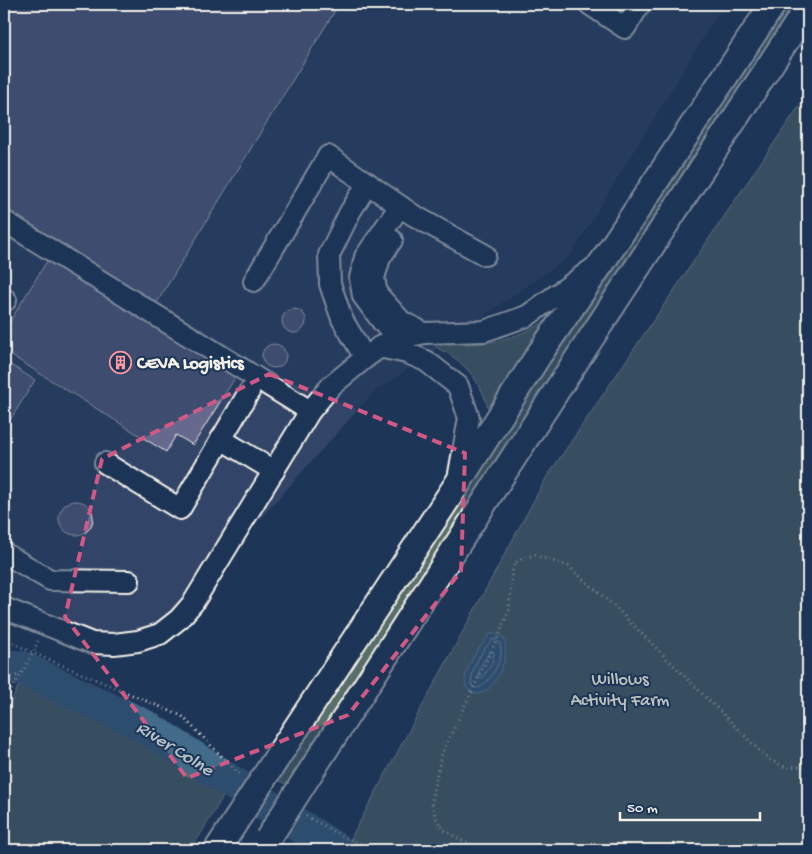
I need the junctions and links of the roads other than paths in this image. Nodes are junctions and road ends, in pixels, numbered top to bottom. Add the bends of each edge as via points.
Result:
1 (589, 4) edge
2 (640, 4) edge
3 (773, 4) edge
4 (808, 7) edge
5 (368, 183) junction
6 (405, 209) junction
7 (4, 221) edge
8 (485, 255) dead end
9 (603, 262) junction
10 (254, 281) dead end
11 (416, 334) junction
12 (372, 353) junction
13 (249, 392) dead end
14 (310, 411) junction
15 (221, 440) junction
16 (105, 463) dead end
17 (274, 471) junction
18 (456, 486) junction
19 (4, 553) edge
20 (129, 581) dead end
21 (4, 608) edge
22 (264, 845) edge
23 (218, 850) edge

1 - 2 lane via 625,28
3 - 9 main road
4 - 22 main road, bridge
5 - 6 lane
5 - 10 lane via 328,156
5 - 12 lane via 329,255 330,284 342,319
6 - 8 lane
6 - 11 lane via 365,258 360,278 363,296 384,324
7 - 14 lane
9 - 11 lane via 528,316 484,330
9 - 18 main road via 538,356
11 - 12 lane via 390,340
12 - 14 lane via 331,386
12 - 18 lane via 407,353 426,362 458,386 469,418
13 - 15 lane
14 - 17 lane
15 - 16 lane via 180,509
15 - 17 lane
17 - 21 lane via 194,603 160,634 138,641 92,643
18 - 23 main road, bridge
19 - 20 lane via 50,580

